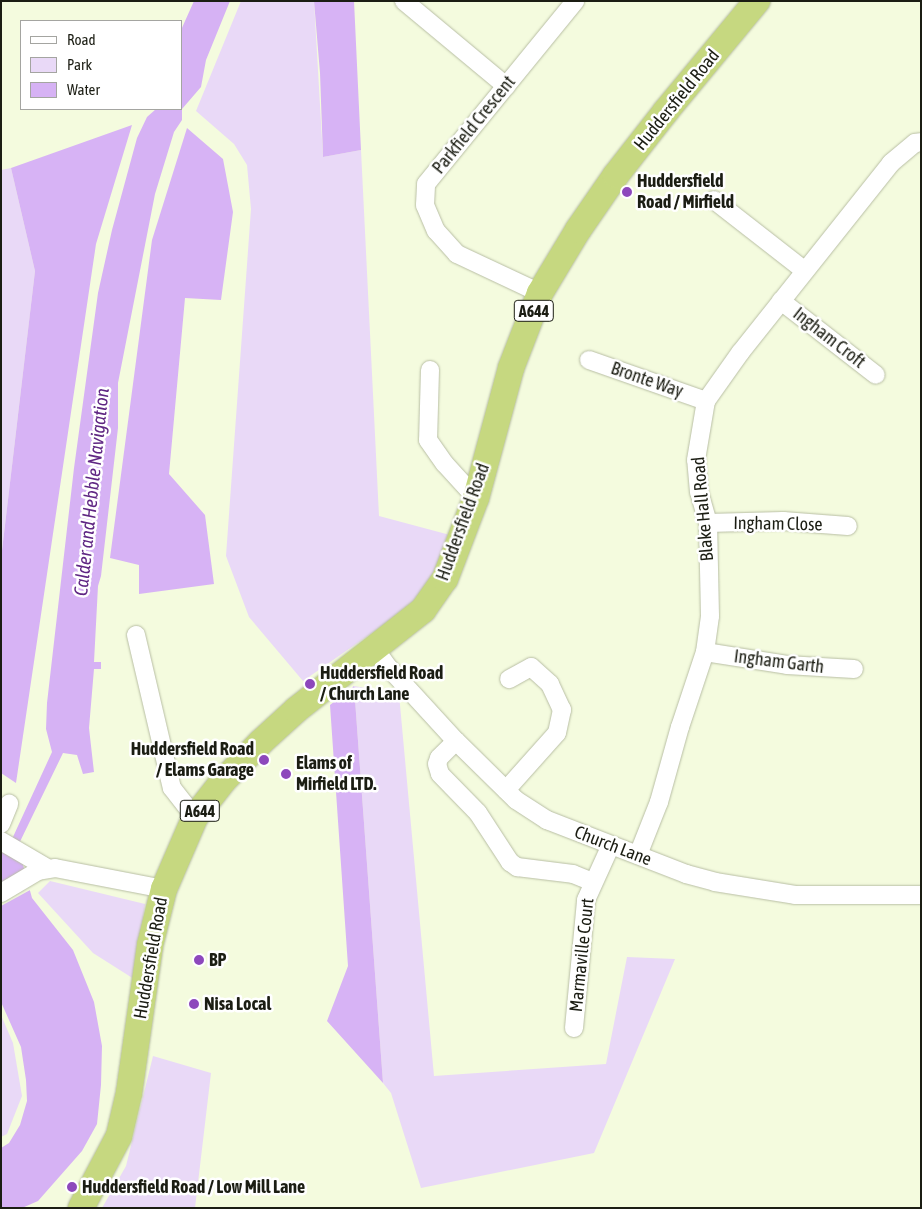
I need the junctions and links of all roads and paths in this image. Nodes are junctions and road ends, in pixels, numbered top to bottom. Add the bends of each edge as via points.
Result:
1 (404, 1) edge
2 (575, 1) edge
3 (758, 1) edge
4 (506, 86) junction
5 (921, 142) edge
6 (714, 200) dead end
7 (804, 270) junction
8 (540, 293) junction
9 (781, 301) junction
10 (589, 360) dead end
11 (430, 370) dead end
12 (876, 375) dead end
13 (706, 401) junction
14 (476, 498) junction
15 (708, 523) junction
16 (848, 526) dead end
17 (136, 635) dead end
18 (375, 649) junction
19 (705, 652) junction
20 (854, 670) dead end
21 (509, 678) dead end
22 (456, 741) junction
23 (506, 790) junction
24 (9, 804) dead end
25 (195, 817) junction
26 (1, 824) edge
27 (2, 842) edge
28 (611, 845) junction
29 (638, 855) junction
30 (40, 871) junction
31 (593, 882) junction
32 (164, 889) junction
33 (1, 893) edge
34 (921, 895) edge
35 (574, 1028) dead end
36 (81, 1208) edge

1 - 4 street
2 - 4 street, Parkfield Crescent
3 - 8 highway, Huddersfield Road / A644 via 616,175
4 - 8 street, Parkfield Crescent via 426,184 425,205 436,231 457,254
5 - 7 street, Blake Hall Road via 915,143 891,163
6 - 7 street
7 - 9 street, Blake Hall Road
8 - 14 highway, Huddersfield Road / A644 via 511,368
9 - 12 street, Ingham Croft
9 - 13 street, Blake Hall Road
10 - 13 street, Bronte Way
11 - 14 street via 428,440
13 - 15 street, Blake Hall Road via 696,460 699,492
14 - 18 highway, Huddersfield Road / A644 via 444,580 423,610
15 - 16 street, Ingham Close via 783,522
15 - 19 street, Blake Hall Road via 710,616
17 - 25 street via 172,788
18 - 22 street, Church Lane
18 - 25 highway, Huddersfield Road / A644 via 296,710 261,742 223,780
19 - 20 street, Ingham Garth via 787,665
19 - 29 street, Blake Hall Road via 659,802
21 - 23 street via 531,667 550,684 562,710 557,733
22 - 23 street, Church Lane
22 - 31 street, Marmaville Court via 439,758 438,769 478,813 510,862 517,867 573,874
23 - 28 street, Church Lane via 546,820
24 - 26 street
25 - 32 highway, Huddersfield Road / A644
27 - 30 street via 26,856
28 - 29 street, Church Lane
28 - 31 street, Marmaville Court
29 - 34 street, Church Lane via 715,882 795,895
30 - 32 street via 55,868
30 - 33 street
31 - 35 street, Marmaville Court via 586,900
32 - 36 highway, Huddersfield Road / A644 via 150,945 129,1093 119,1136

